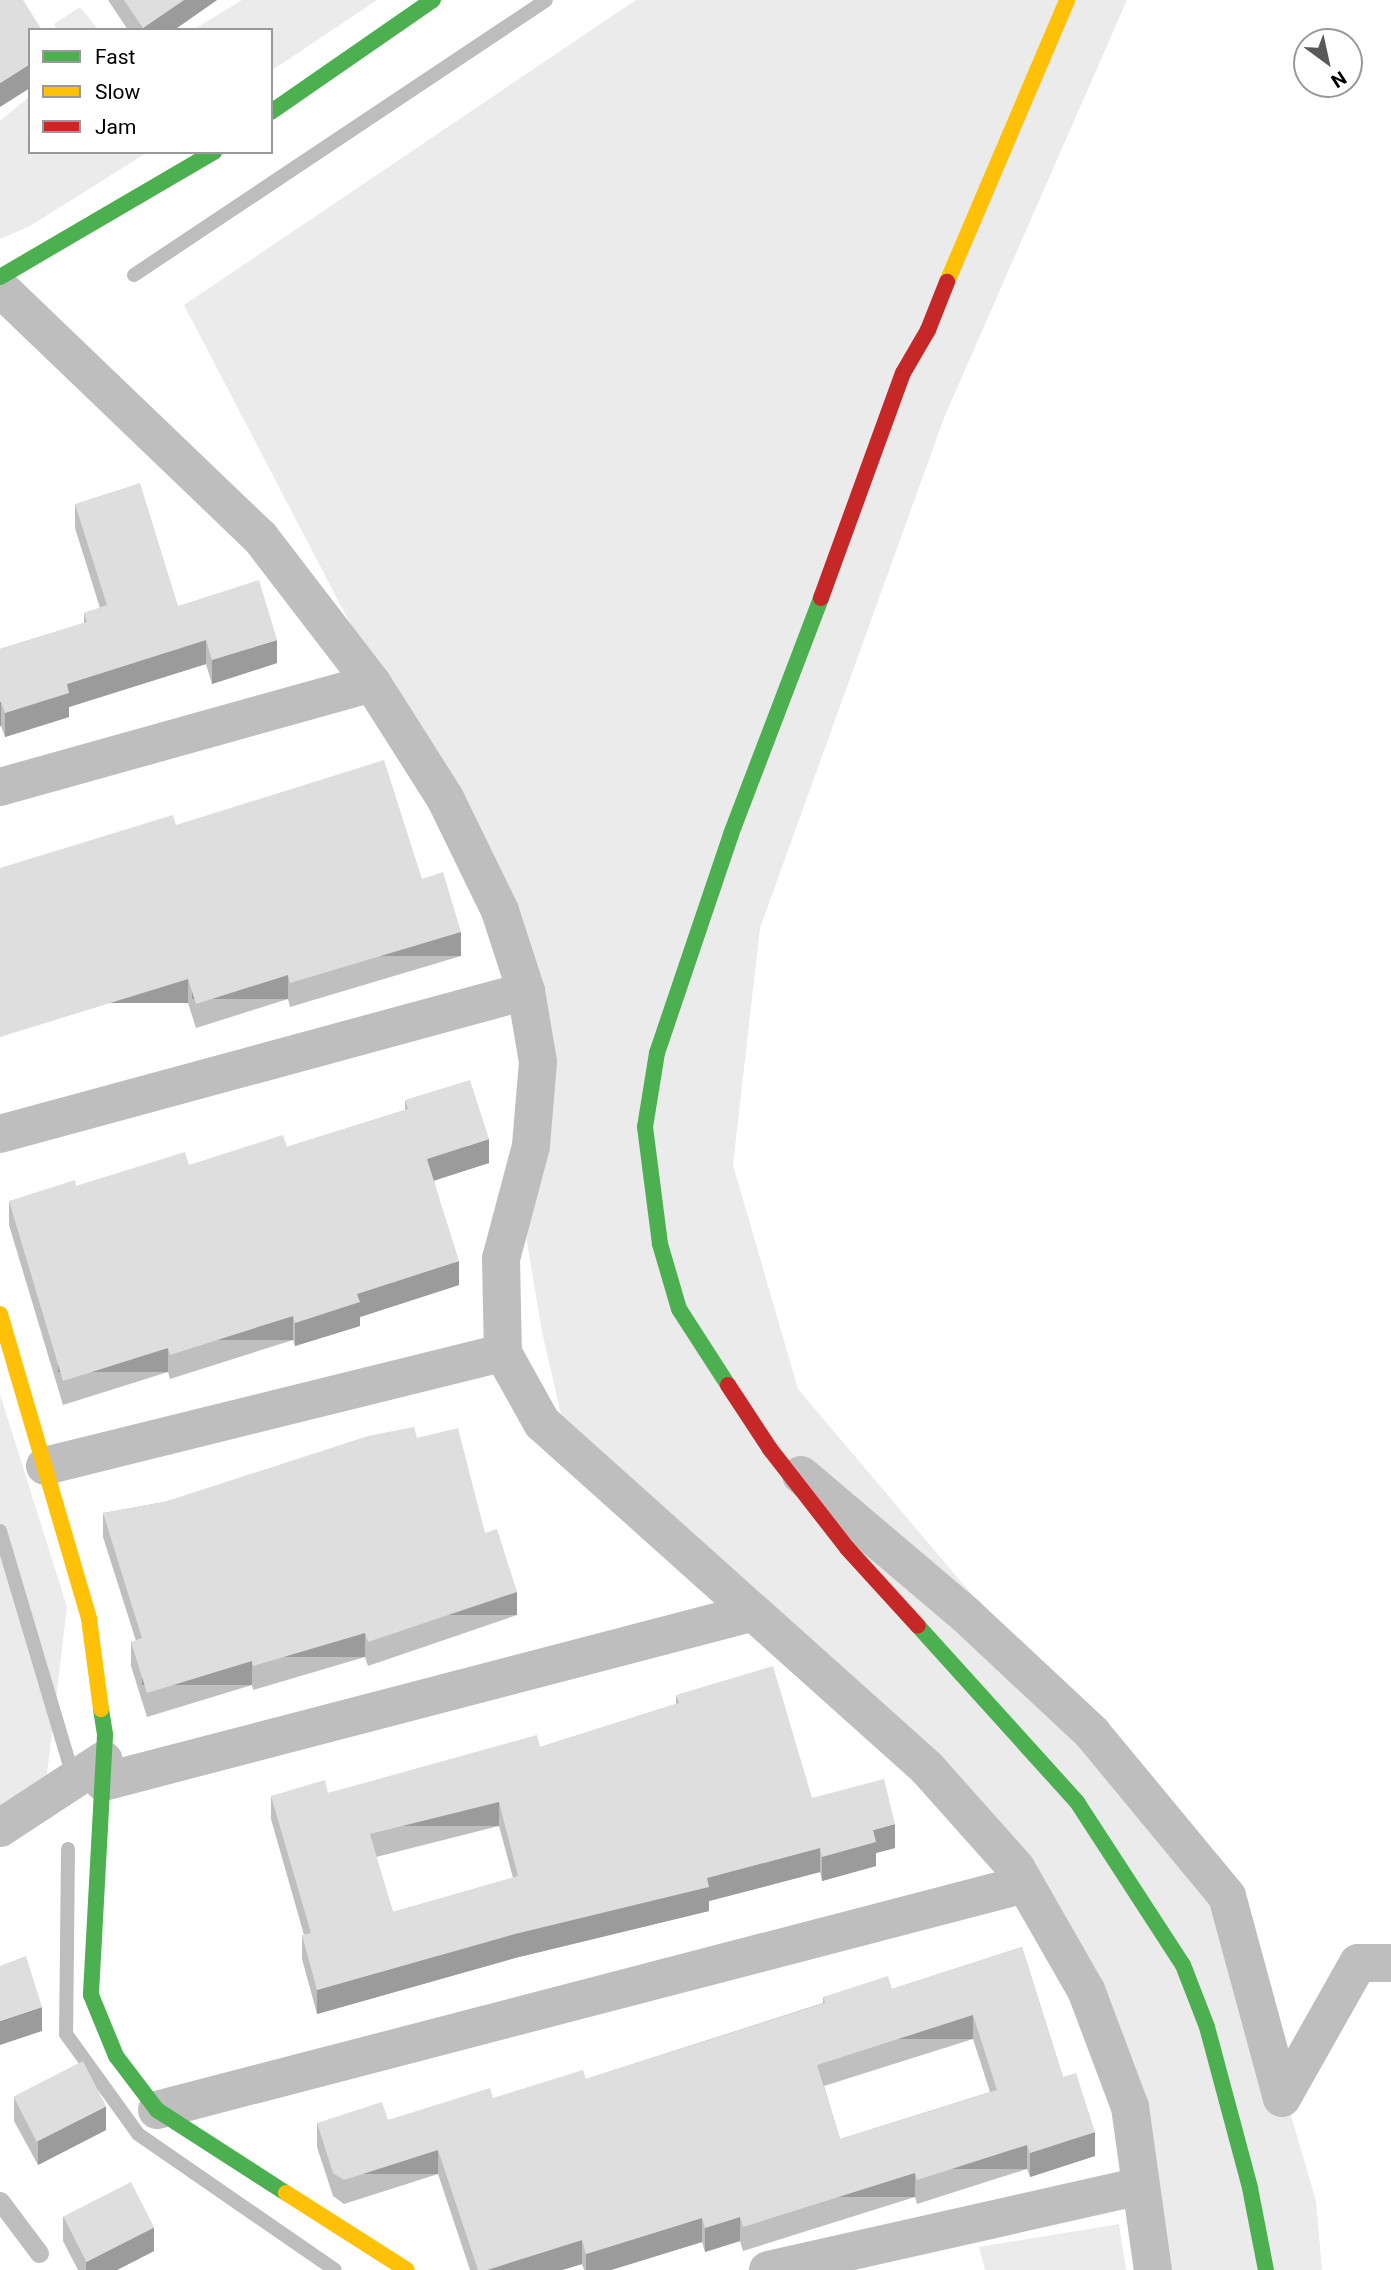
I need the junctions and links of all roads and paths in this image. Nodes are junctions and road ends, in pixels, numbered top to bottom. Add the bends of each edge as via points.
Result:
1 (433, 0) edge
2 (1067, 0) edge
3 (273, 112) edge
4 (211, 154) edge
5 (0, 277) edge
6 (0, 288) edge
7 (372, 683) junction
8 (0, 787) edge
9 (526, 991) junction
10 (0, 1135) edge
11 (0, 1314) edge
12 (503, 1353) junction
13 (770, 1449) junction
14 (45, 1466) junction
15 (751, 1613) junction
16 (103, 1771) junction
17 (0, 1828) edge
18 (1025, 1884) junction
19 (1391, 1963) edge
20 (157, 2110) junction
21 (1141, 2186) junction
22 (0, 2201) edge
23 (39, 2253) dead end
24 (407, 2270) edge
25 (768, 2270) edge
26 (1153, 2270) edge
27 (1266, 2270) edge

1 - 3 street
2 - 13 street via 999,151 928,330 903,373 731,834 657,1052 645,1127 660,1244 679,1309
4 - 5 street
6 - 7 street via 260,537
7 - 8 street
7 - 9 street via 445,798 500,911
9 - 10 street
9 - 12 street via 538,1062 531,1146 501,1259
11 - 14 street
12 - 14 street
12 - 15 street via 542,1423
13 - 19 street via 966,1615 1092,1732 1227,1896 1282,2098 1358,1963
13 - 27 street via 847,1548 1077,1802 1182,1965 1214,2054 1250,2188
14 - 16 street via 89,1619 105,1735
15 - 16 street
15 - 18 street via 927,1768
16 - 17 street
16 - 20 street via 91,1995 116,2056
18 - 20 street
18 - 21 street via 1086,1990 1130,2108
20 - 24 street
21 - 25 street
21 - 26 street
22 - 23 lane

